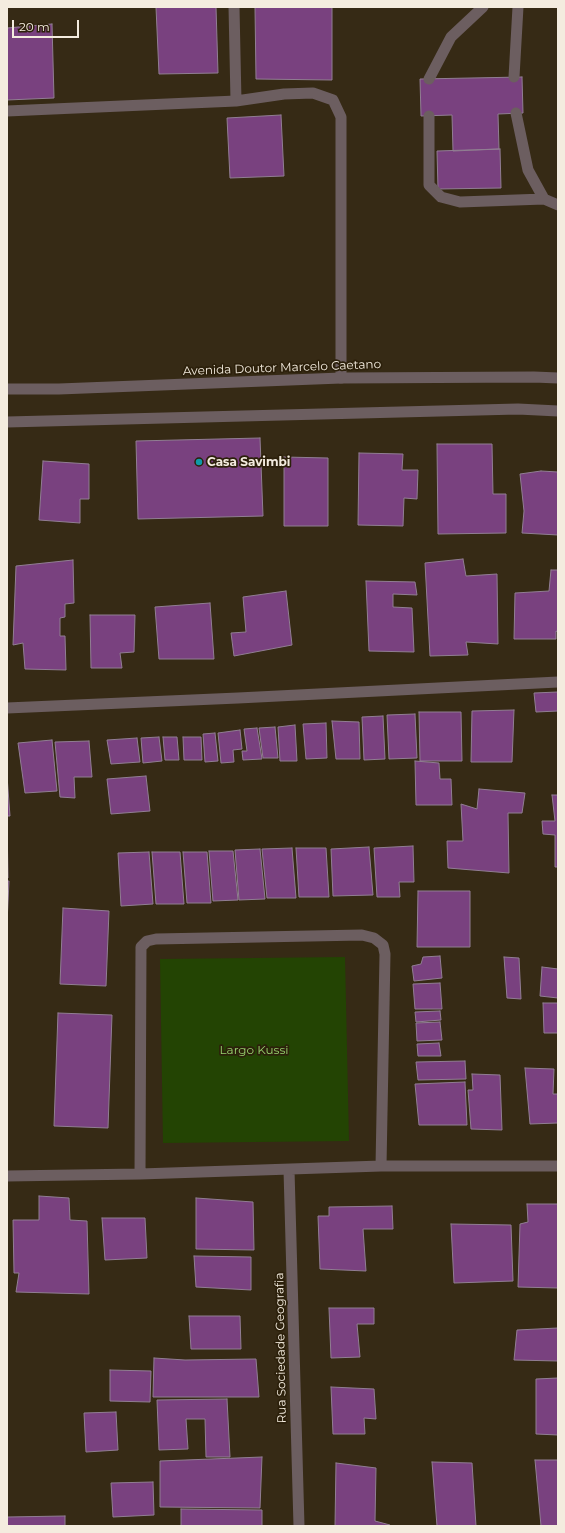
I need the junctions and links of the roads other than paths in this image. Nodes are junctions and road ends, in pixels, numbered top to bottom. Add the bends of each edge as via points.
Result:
1 (234, 7) edge
2 (483, 7) edge
3 (518, 7) edge
4 (514, 77) dead end
5 (429, 79) dead end
6 (236, 101) junction
7 (7, 110) edge
8 (516, 113) dead end
9 (428, 116) dead end
10 (544, 199) junction
11 (558, 205) edge
12 (342, 378) junction
13 (558, 378) edge
14 (7, 389) edge
15 (558, 411) edge
16 (7, 422) edge
17 (558, 682) edge
18 (7, 708) edge
19 (381, 1166) junction
20 (558, 1166) edge
21 (289, 1170) junction
22 (140, 1174) junction
23 (7, 1176) edge
24 (299, 1526) edge

1 - 6 street
2 - 5 street via 451,37
3 - 4 street
6 - 7 street
6 - 12 street via 284,94 313,93 333,100 341,117
8 - 10 street via 528,170
9 - 10 street via 429,185 441,197 460,202
10 - 11 street
12 - 13 street, Avenida Doutor Marcelo Caetano
12 - 14 street, Avenida Doutor Marcelo Caetano
15 - 16 street
17 - 18 street
19 - 20 street
19 - 21 street
19 - 22 street via 385,954 383,945 374,938 362,936 156,939 147,941 141,947
21 - 22 street
21 - 24 street, Rua Sociedade Geografia
22 - 23 street

